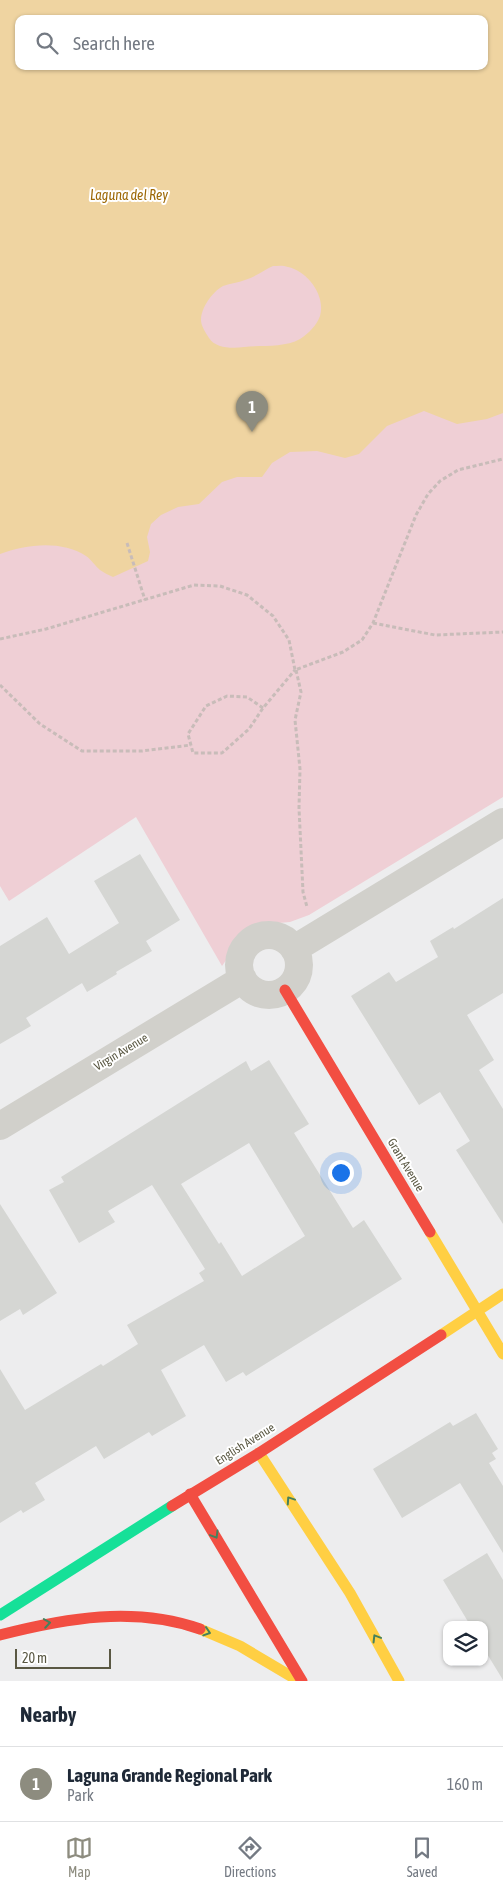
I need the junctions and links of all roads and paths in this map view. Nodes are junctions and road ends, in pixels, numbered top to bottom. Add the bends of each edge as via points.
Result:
1 (503, 459) edge
2 (127, 543) dead end
3 (145, 600) junction
4 (373, 623) junction
5 (503, 632) edge
6 (0, 639) edge
7 (295, 670) junction
8 (0, 686) edge
9 (263, 708) junction
10 (192, 745) junction
11 (503, 822) edge
12 (308, 913) dead end
13 (294, 948) junction
14 (243, 979) junction
15 (285, 990) junction
16 (0, 1126) edge
17 (503, 1294) edge
18 (477, 1310) junction
19 (503, 1354) edge
20 (259, 1453) junction
21 (190, 1494) junction
22 (0, 1615) edge
23 (0, 1634) edge
24 (300, 1681) edge
25 (398, 1681) edge

1 - 4 path via 458,470 440,480 428,494 412,524
2 - 3 path
3 - 6 path
3 - 7 path via 194,585 220,586 247,595 273,616 288,640
4 - 5 path via 435,635
4 - 7 path via 362,640 343,652
7 - 9 path
7 - 12 path via 301,692 296,720 303,892
8 - 10 path via 40,724 82,751 142,751
9 - 10 path via 249,729 222,753 193,753
9 - 10 path via 247,697 228,696 206,706 188,734
11 - 13 street
13 - 14 street via 279,936 258,936 241,954 239,969
13 - 15 street via 299,966 297,976
14 - 15 street via 249,987 266,995
14 - 16 street, Virgin Avenue
15 - 18 main road, Grant Avenue
17 - 18 main road, English Avenue
18 - 19 main road, Grant Avenue
18 - 20 main road, English Avenue
20 - 21 main road, English Avenue
25 -> 20 main road via 316,1539
21 - 22 main road, English Avenue
21 -> 24 main road
23 -> 24 main road via 76,1618 149,1617 218,1636

